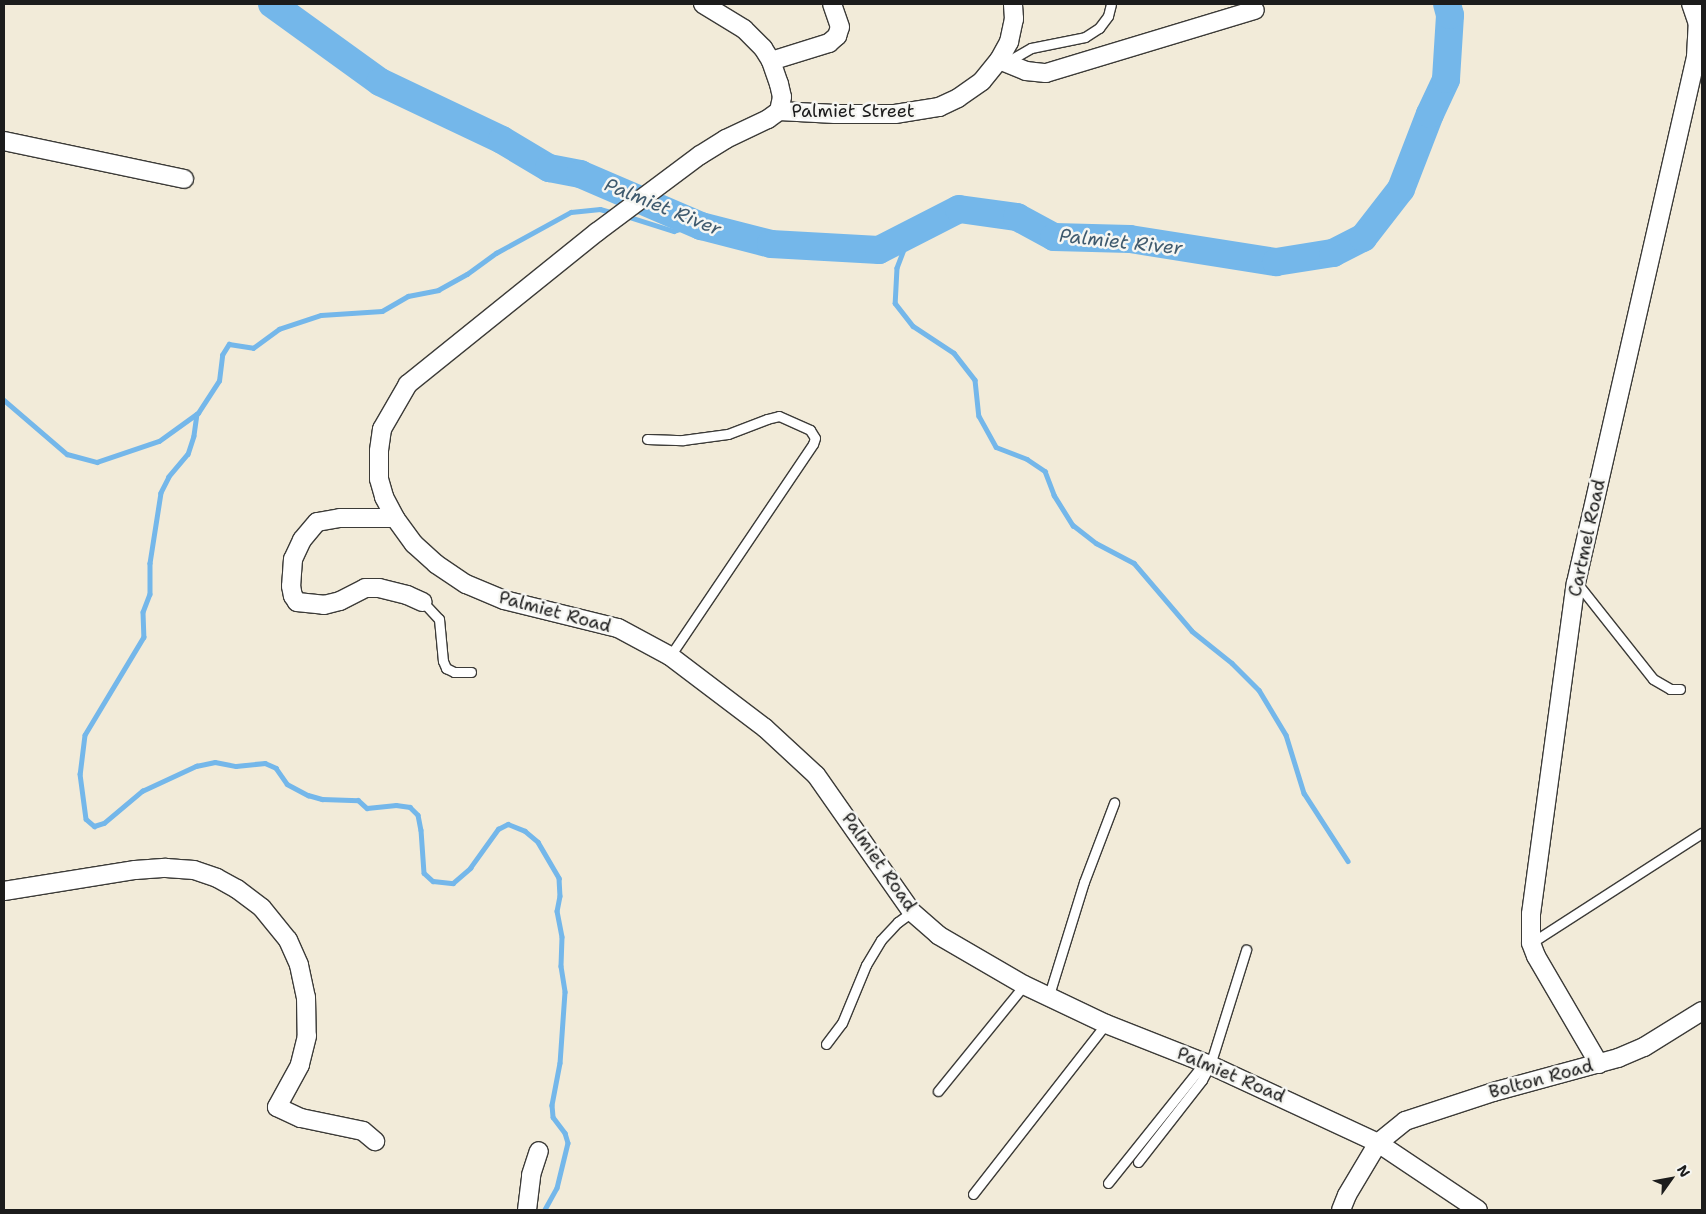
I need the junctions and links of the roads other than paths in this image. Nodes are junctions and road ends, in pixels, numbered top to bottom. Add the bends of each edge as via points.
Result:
1 (703, 4) edge
2 (832, 4) edge
3 (1013, 4) edge
4 (1111, 4) edge
5 (1691, 4) edge
6 (1255, 10) dead end
7 (771, 61) junction
8 (1002, 61) junction
9 (779, 111) junction
10 (4, 141) edge
11 (184, 179) dead end
12 (647, 439) dead end
13 (395, 518) junction
14 (1576, 583) junction
15 (423, 602) joint
16 (670, 656) junction
17 (471, 672) dead end
18 (1680, 689) dead end
19 (1114, 804) dead end
20 (1702, 833) edge
21 (4, 891) edge
22 (912, 912) junction
23 (1531, 943) junction
24 (1246, 950) dead end
25 (1024, 985) junction
26 (1049, 995) junction
27 (1702, 1011) edge
28 (1106, 1024) junction
29 (826, 1044) dead end
30 (1207, 1064) junction
31 (1599, 1064) junction
32 (938, 1091) dead end
33 (375, 1141) dead end
34 (1378, 1143) junction
35 (539, 1151) dead end
36 (1138, 1162) dead end
37 (1108, 1183) dead end
38 (973, 1194) dead end
39 (527, 1210) edge
40 (1341, 1210) edge
41 (1478, 1210) edge

1 - 7 street via 744,29
2 - 7 street via 840,27 837,36 829,43
3 - 8 street, Palmiet Street via 1014,19
4 - 8 lane via 1108,16 1099,28 1084,37 1031,48
5 - 14 street, Cartmel Road via 1698,24 1696,57
6 - 8 street via 1046,73 1026,71
7 - 9 street via 782,97
8 - 9 street, Palmiet Street via 958,98 933,109 895,114
9 - 13 street, Palmiet Road via 700,155 597,232 408,384 382,429 378,451 384,497
10 - 11 street
12 - 16 lane via 683,440 728,434 779,416 810,430 814,438
13 - 15 street via 317,522 302,540 293,559 293,596 297,602 324,605 366,588 379,588
13 - 16 street, Palmiet Road via 414,544 466,584 512,602 618,628
14 - 18 lane via 1653,679 1670,689
14 - 23 street, Cartmel Road via 1531,914
15 - 17 lane via 439,619 446,668 454,672
16 - 22 street, Palmiet Road via 765,728 816,775
19 - 26 lane via 1084,882
20 - 23 lane
21 - 33 street via 135,870 194,870 237,889 262,908 288,940 306,997 307,1036 300,1065 277,1107 301,1118 363,1131
22 - 25 street, Palmiet Road via 938,935
22 - 29 lane via 881,940 866,965 842,1023
23 - 31 street, Cartmel Road via 1543,970
24 - 30 lane
25 - 26 street, Palmiet Road
25 - 32 lane
26 - 28 street, Palmiet Road
27 - 31 street, Bolton Road via 1644,1047
28 - 30 street, Palmiet Road
28 - 38 lane
30 - 34 street, Palmiet Road
30 - 36 lane via 1202,1080
30 - 37 lane
31 - 34 street, Bolton Road via 1426,1112 1405,1120
34 - 40 street, Bolton Road
34 - 41 street, Palmiet Road
35 - 39 street

